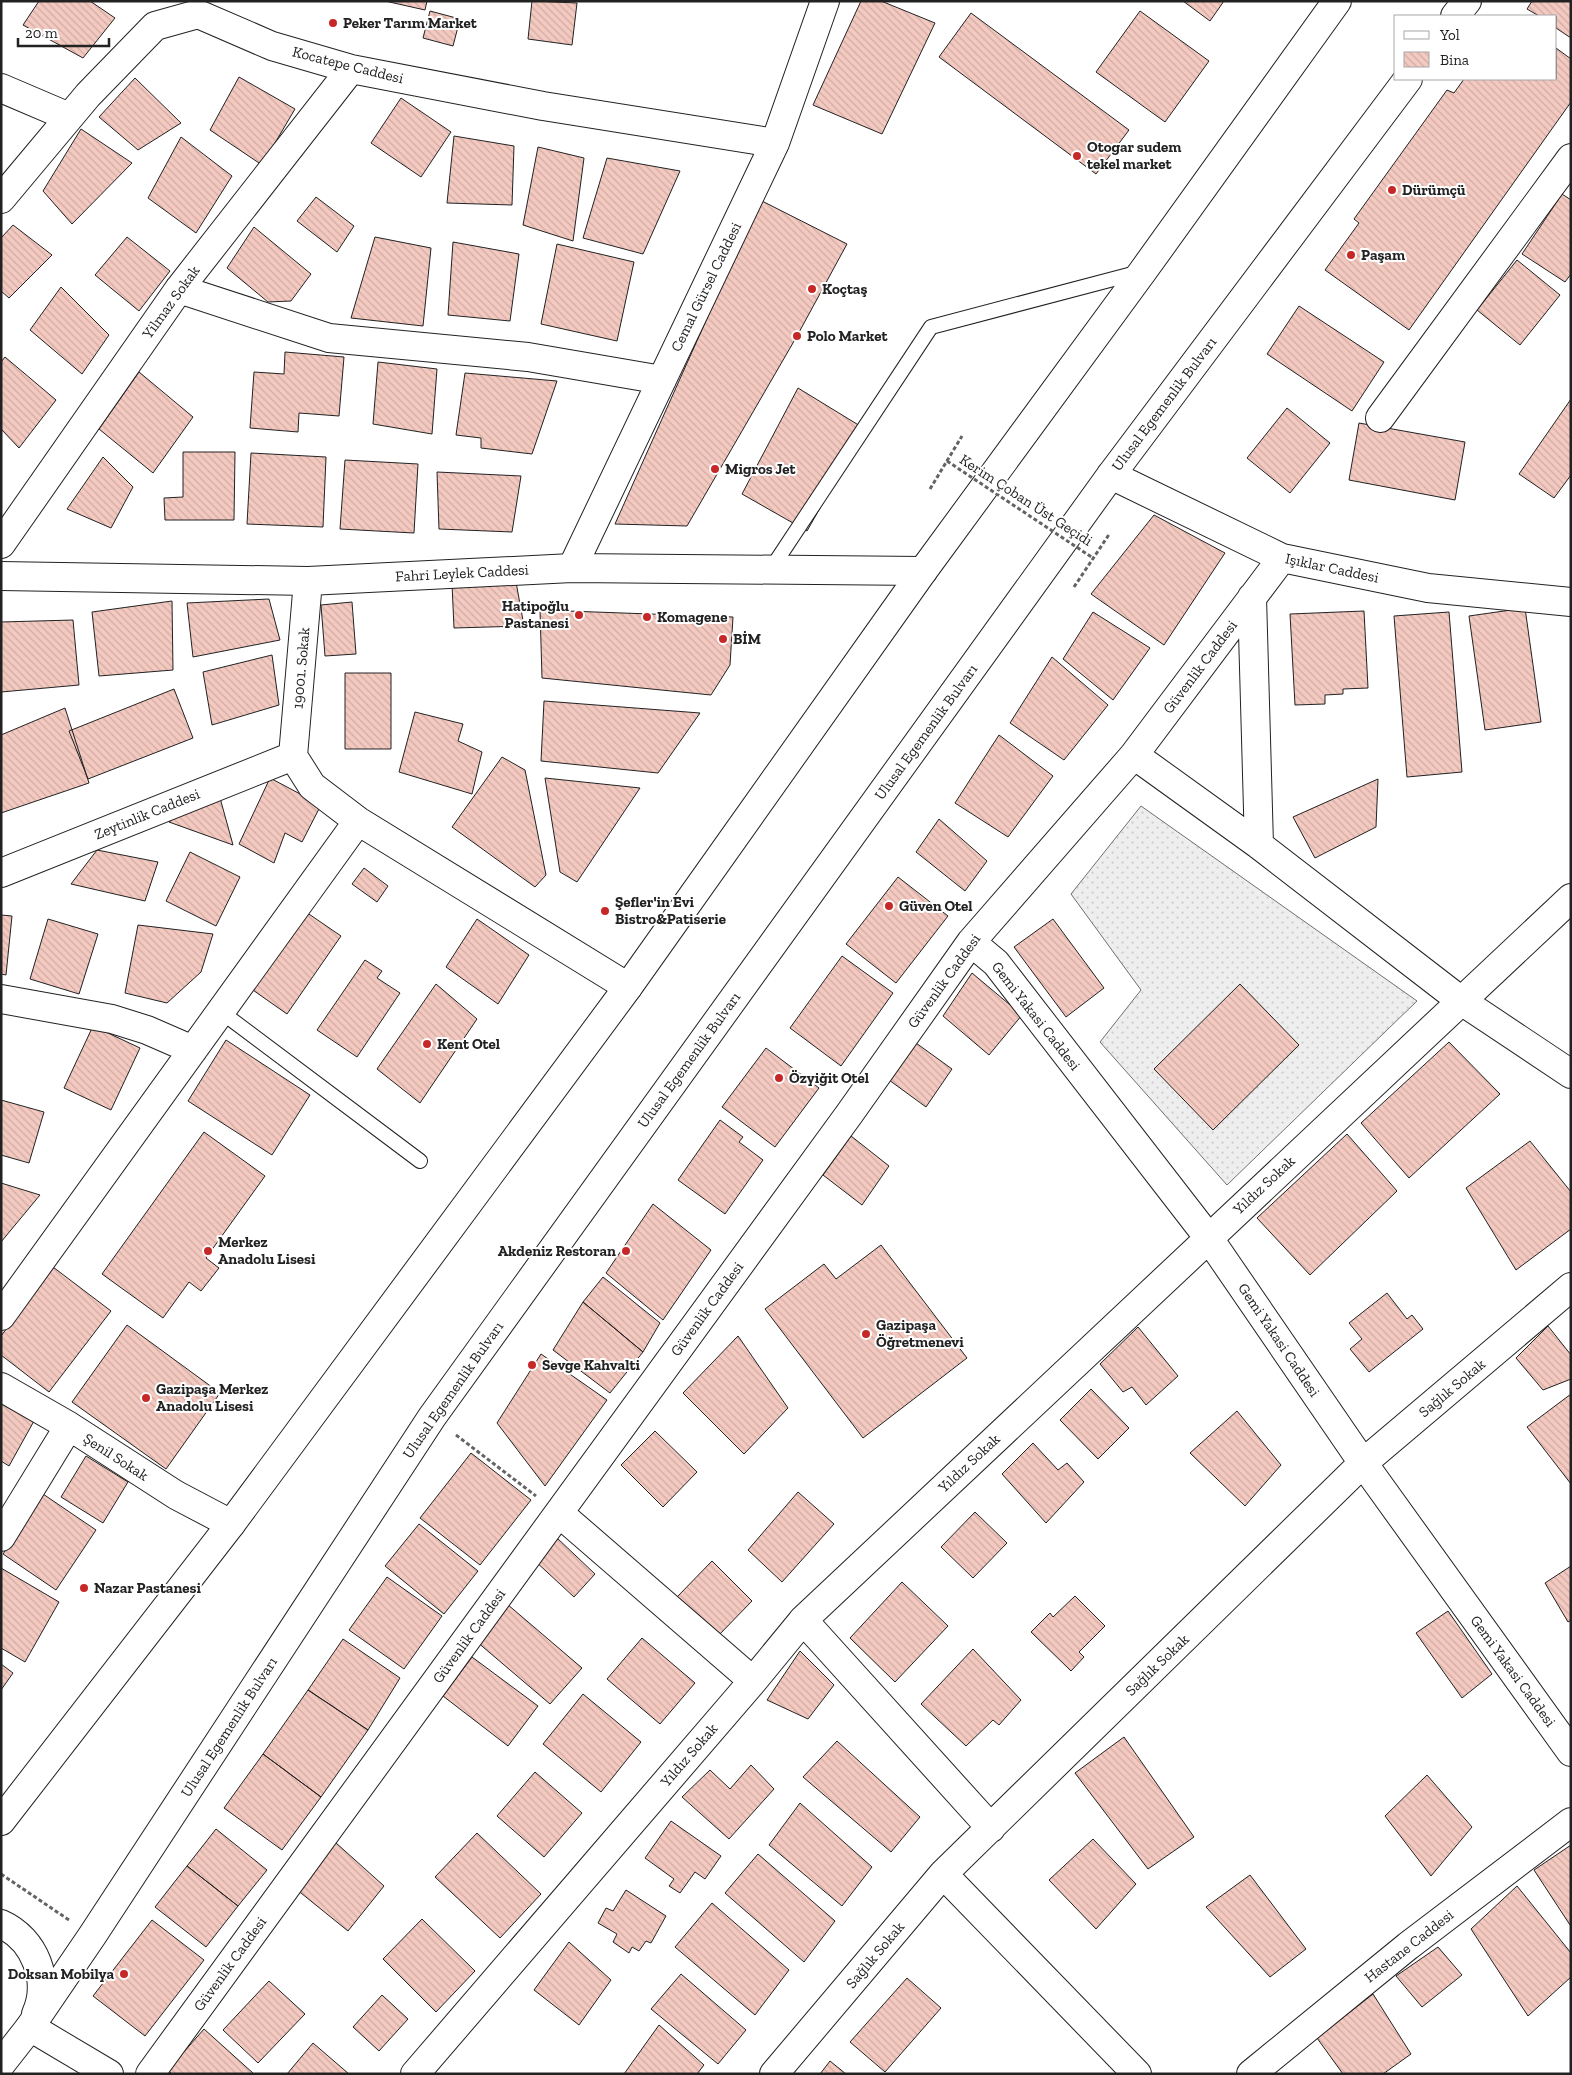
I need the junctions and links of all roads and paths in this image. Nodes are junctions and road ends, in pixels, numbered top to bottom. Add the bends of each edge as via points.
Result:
1 (825, 1) edge
2 (1337, 1) edge
3 (196, 8) edge
4 (351, 69) junction
5 (1407, 80) edge
6 (1, 88) edge
7 (69, 117) junction
8 (775, 143) junction
9 (1571, 158) edge
10 (1, 199) edge
11 (1143, 271) junction
12 (179, 289) junction
13 (662, 380) junction
14 (1380, 418) dead end
15 (962, 436) dead end
16 (947, 461) junction
17 (1111, 475) junction
18 (930, 489) dead end
19 (1110, 534) dead end
20 (1, 544) edge
21 (1093, 558) junction
22 (1282, 558) junction
23 (572, 568) junction
24 (771, 569) junction
25 (923, 571) junction
26 (1, 576) edge
27 (308, 581) junction
28 (1074, 587) dead end
29 (1252, 597) junction
30 (1571, 602) edge
31 (293, 756) junction
32 (1134, 756) junction
33 (358, 822) junction
34 (1259, 845) junction
35 (1, 873) edge
36 (1571, 898) edge
37 (971, 942) junction
38 (628, 987) junction
39 (1, 999) edge
40 (1460, 1000) junction
41 (220, 1011) junction
42 (193, 1050) junction
43 (1571, 1074) edge
44 (420, 1161) dead end
45 (1208, 1237) junction
46 (1571, 1287) edge
47 (1, 1316) edge
48 (1, 1387) edge
49 (432, 1417) junction
50 (69, 1426) junction
51 (1363, 1463) junction
52 (559, 1513) junction
53 (231, 1524) junction
54 (1, 1537) edge
55 (803, 1620) junction
56 (753, 1682) junction
57 (1571, 1752) edge
58 (1, 1821) edge
59 (1571, 1822) edge
60 (990, 1828) junction
61 (1, 1874) edge
62 (943, 1874) junction
63 (1, 1924) edge
64 (92, 1936) junction
65 (30, 2027) junction
66 (1, 2050) edge
67 (1, 2064) edge
68 (109, 2074) edge
69 (150, 2074) edge
70 (415, 2074) edge
71 (774, 2074) edge
72 (1136, 2074) edge
73 (1251, 2074) edge

1 - 8 main road, Cemal Gürsel Caddesi
2 - 11 main road
3 - 4 main road, Kocatepe Caddesi via 272,46
3 - 7 main road, Kocatepe Caddesi via 155,26
4 - 8 main road, Kocatepe Caddesi via 543,106
4 - 12 main road, Yilmaz Sokak
5 - 17 main road, Ulusal Egemenlik Bulvarı
6 - 7 main road
7 - 10 main road, Kocatepe Caddesi
8 - 13 main road, Cemal Gürsel Caddesi
9 - 14 main road
11 - 24 lane via 931,327
11 - 25 main road
12 - 13 main road via 329,338 528,357
12 - 20 main road, Yilmaz Sokak
13 - 23 main road, Cemal Gürsel Caddesi
15 - 16 path
16 - 18 path
16 - 21 path, Kerim Çoban Üst Geçidi, bridge
17 - 22 main road, Işıklar Caddesi
17 - 49 main road, Ulusal Egemenlik Bulvarı
19 - 21 path
21 - 28 path
22 - 29 main road, Güvenlik Caddesi
22 - 30 main road, Işıklar Caddesi via 1428,588
23 - 24 main road, Fahri Leylek Caddesi
23 - 27 main road, Fahri Leylek Caddesi
24 - 25 main road, Fahri Leylek Caddesi
25 - 38 main road
26 - 27 main road, Fahri Leylek Caddesi
27 - 31 main road, 19001. Sokak
29 - 32 main road, Güvenlik Caddesi
29 - 34 main road
31 - 33 main road via 312,786
31 - 35 main road, Zeytinlik Caddesi
32 - 34 main road
32 - 37 main road, Güvenlik Caddesi
33 - 38 main road
33 - 41 main road
34 - 40 main road
36 - 40 main road, Yıldız Sokak
37 - 45 main road, Gemi Yakasi Caddesi via 996,963
37 - 52 main road, Güvenlik Caddesi
38 - 53 main road
39 - 42 main road via 112,1019
40 - 43 main road
40 - 45 main road, Yıldız Sokak
41 - 42 main road
41 - 44 lane
42 - 47 main road
45 - 51 main road, Gemi Yakasi Caddesi
45 - 55 main road, Yıldız Sokak
46 - 51 main road, Sağlık Sokak
48 - 50 main road, Şenil Sokak
49 - 52 path
49 - 64 main road, Ulusal Egemenlik Bulvarı
50 - 53 main road, Şenil Sokak via 176,1495
50 - 54 main road
51 - 57 main road, Gemi Yakasi Caddesi
51 - 60 main road, Sağlık Sokak
52 - 56 main road
52 - 69 main road, Güvenlik Caddesi
53 - 58 main road
55 - 56 main road, Yıldız Sokak
55 - 60 main road
56 - 70 main road, Yıldız Sokak
59 - 73 main road, Hastane Caddesi via 1408,1946
60 - 62 main road, Sağlık Sokak
61 - 64 path
62 - 71 main road, Sağlık Sokak
62 - 72 main road
63 - 65 main road via 10,1927 26,1942 38,1962 42,1984 39,2006
64 - 65 main road, Ulusal Egemenlik Bulvarı
65 - 66 main road via 13,2044
65 - 67 main road, Ulusal Egemenlik Bulvarı
65 - 68 main road

